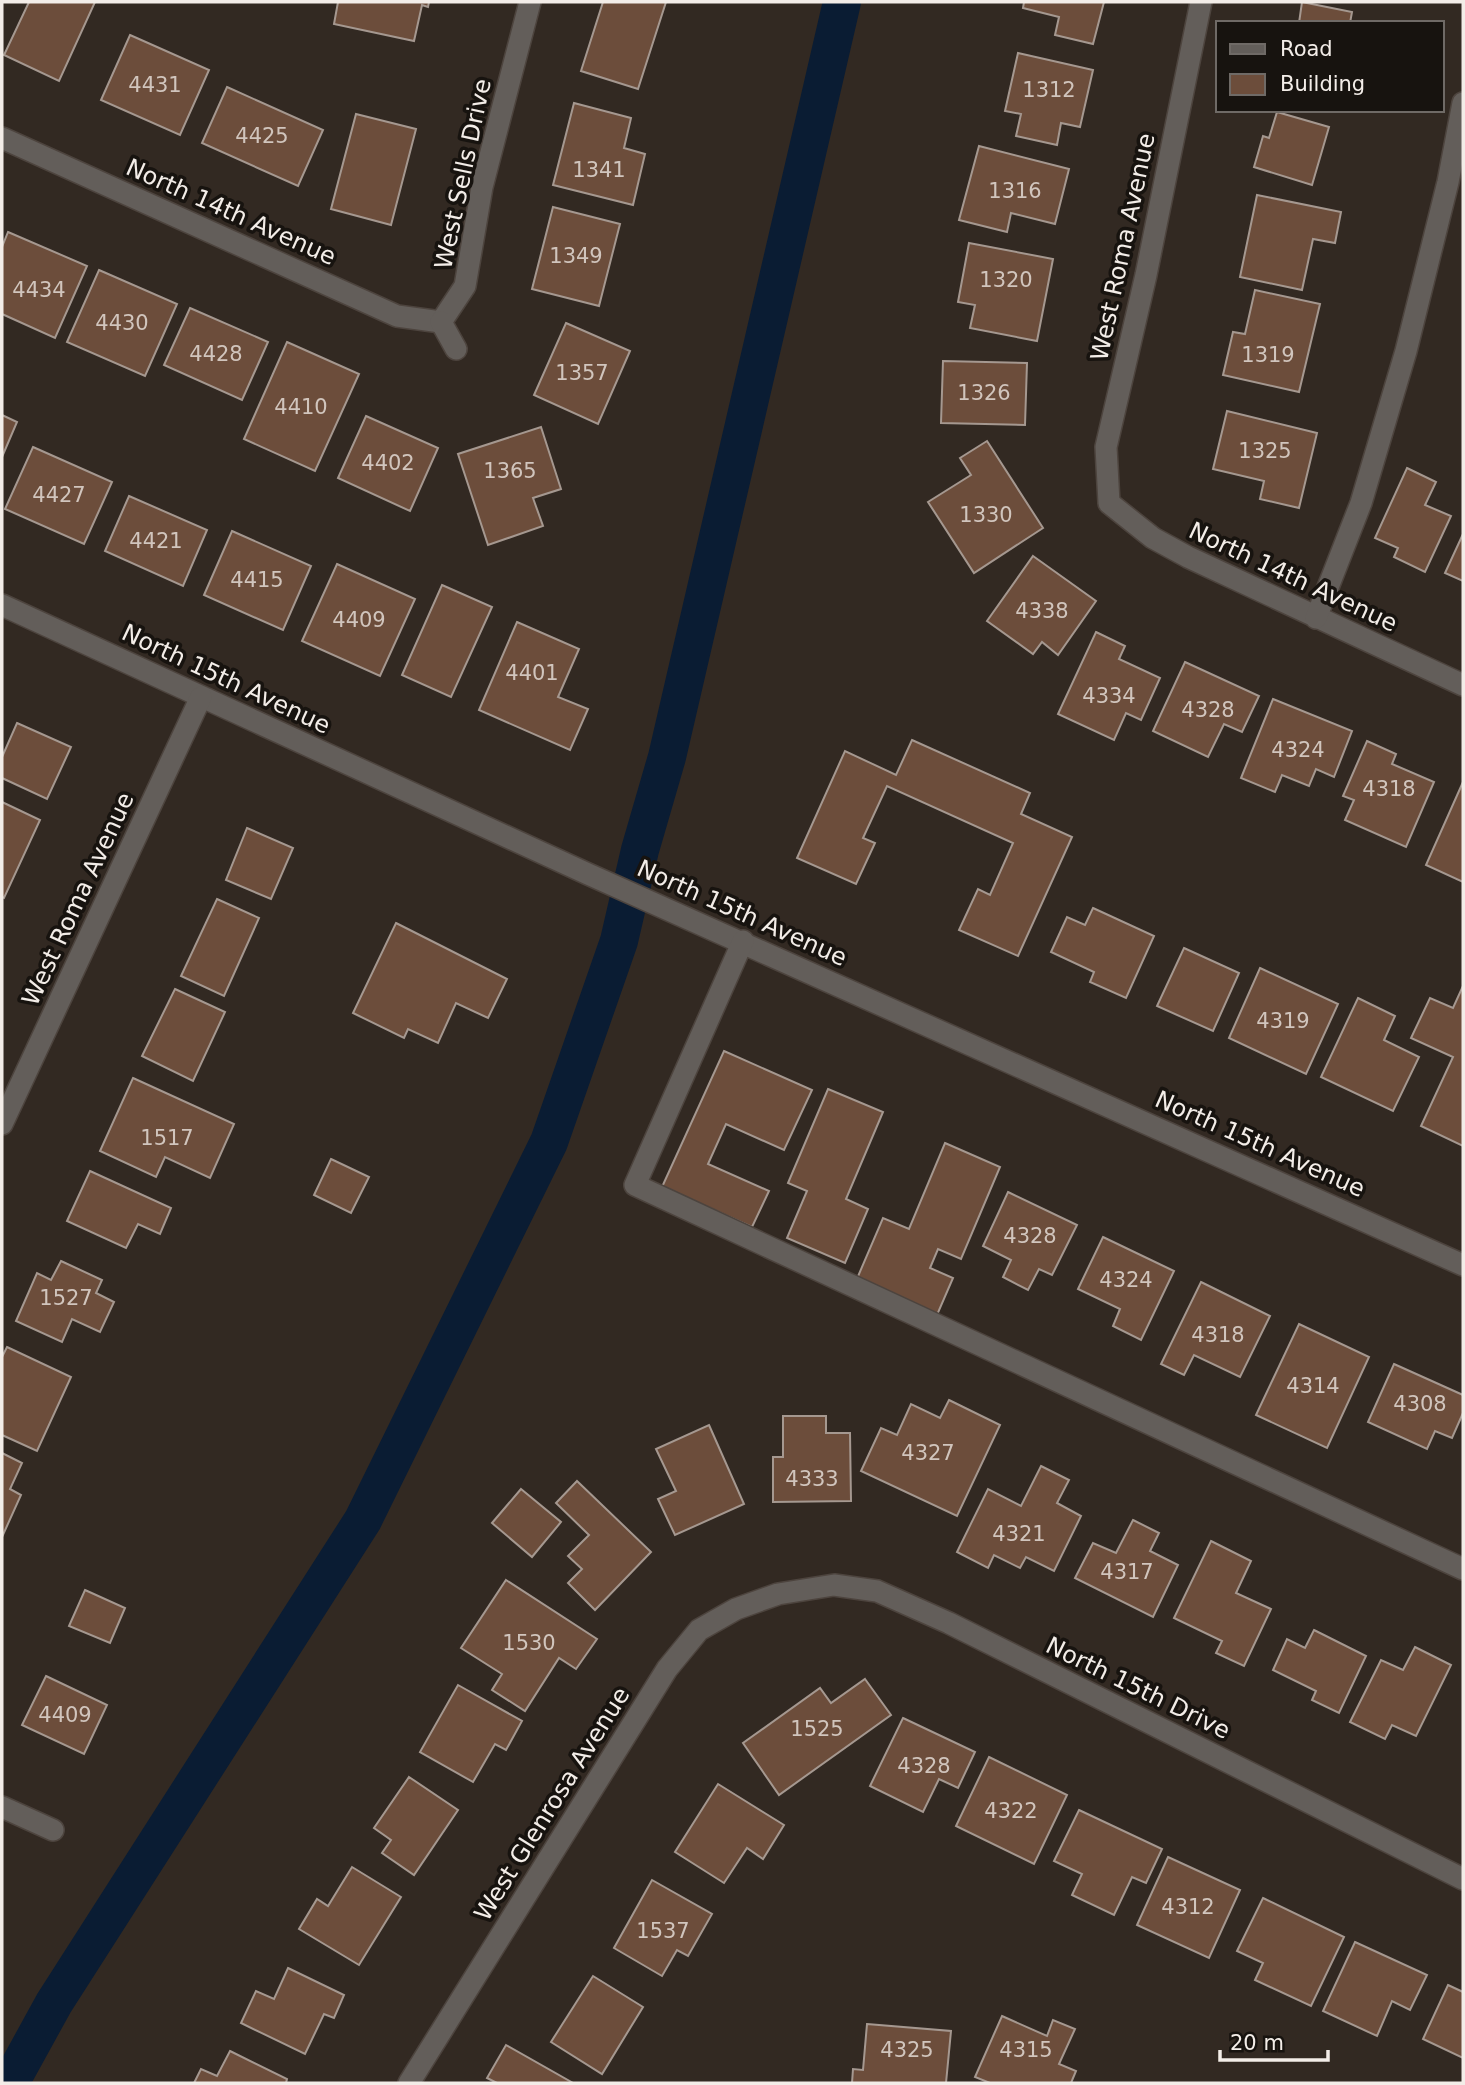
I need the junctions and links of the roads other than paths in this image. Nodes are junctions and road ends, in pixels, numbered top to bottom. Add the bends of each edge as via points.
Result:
1 (530, 2) edge
2 (1201, 2) edge
3 (1463, 103) edge
4 (2, 138) edge
5 (441, 322) junction
6 (456, 349) dead end
7 (1109, 503) joint
8 (2, 605) edge
9 (1317, 618) junction
10 (1463, 685) edge
11 (201, 697) junction
12 (743, 941) junction
13 (2, 1124) edge
14 (1463, 1265) edge
15 (1463, 1569) edge
16 (778, 1594) joint
17 (2, 1807) edge
18 (53, 1830) dead end
19 (1460, 1870) edge
20 (409, 2083) edge

1 - 5 street, West Sells Drive via 482,187 465,286
2 - 7 street, West Roma Avenue via 1106,447
3 - 9 street via 1406,351 1361,503
4 - 5 street, North 14th Avenue via 397,316
5 - 6 street
7 - 9 street, North 14th Avenue via 1153,538
8 - 11 street, North 15th Avenue
9 - 10 street, North 14th Avenue
11 - 12 street, North 15th Avenue
11 - 13 street, West Roma Avenue
12 - 14 street, North 15th Avenue
12 - 15 street via 635,1185
16 - 19 street, North 15th Drive via 834,1585 877,1591
16 - 20 street, West Glenrosa Avenue via 736,1609 699,1630 667,1669
17 - 18 street

